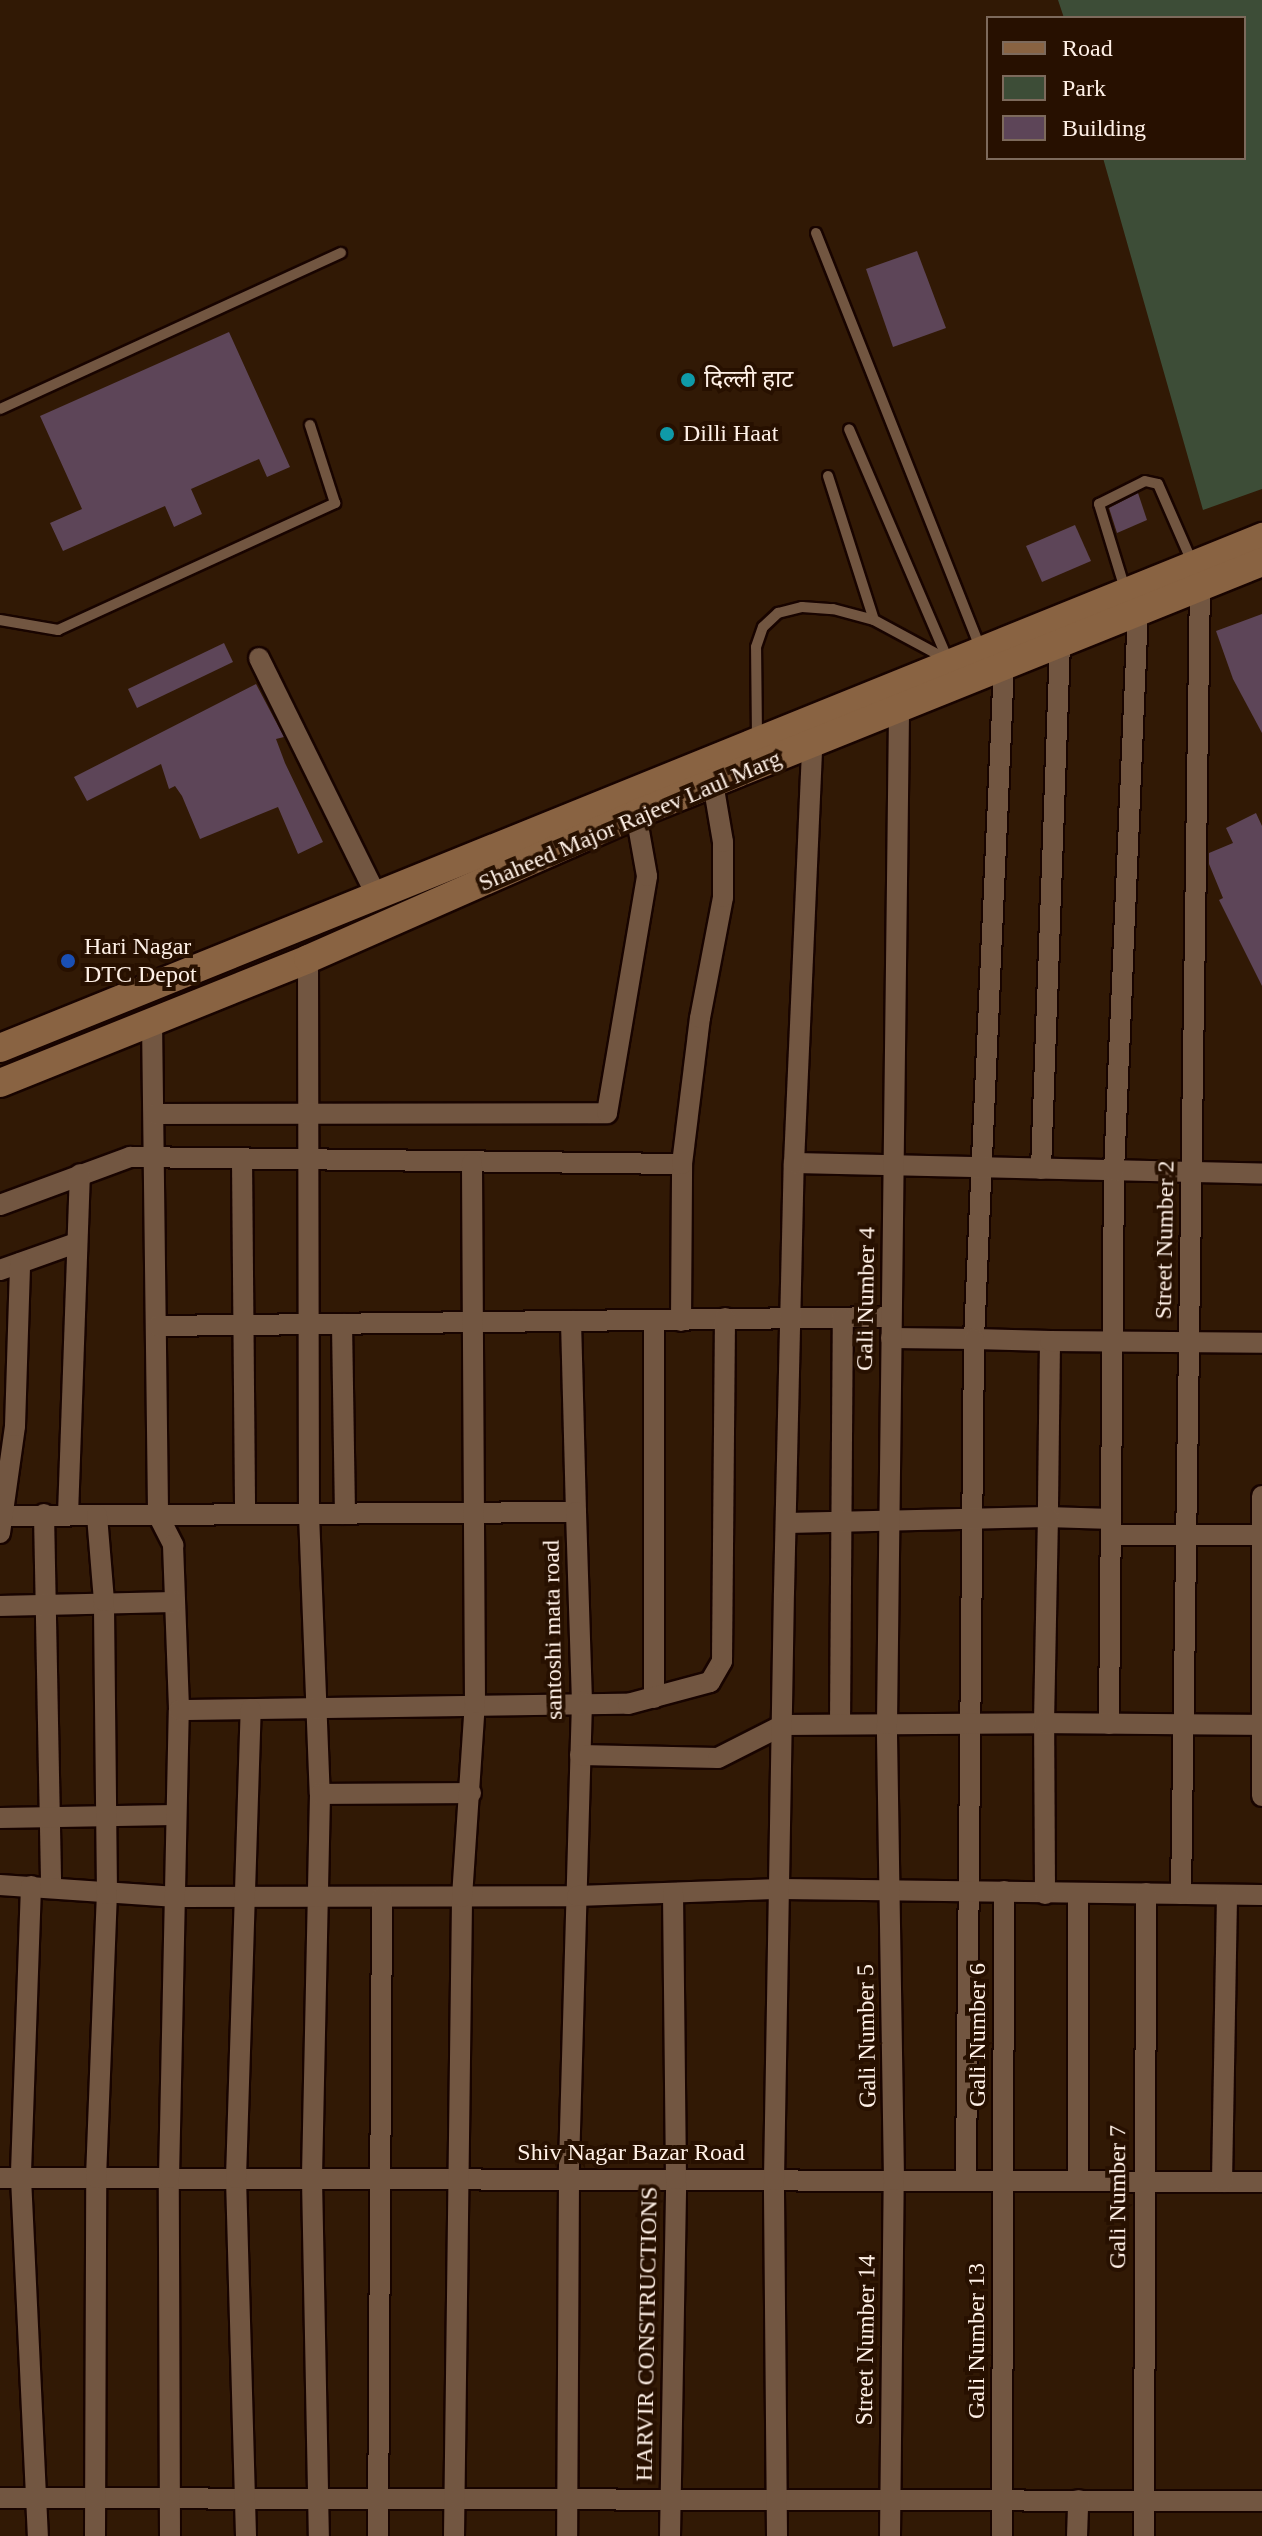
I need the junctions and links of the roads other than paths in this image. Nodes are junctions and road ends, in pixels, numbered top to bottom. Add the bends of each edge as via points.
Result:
1 (816, 233) dead end
2 (341, 253) dead end
3 (0, 409) edge
4 (310, 425) dead end
5 (849, 429) dead end
6 (828, 476) dead end
7 (1262, 537) edge
8 (1260, 569) edge
9 (1196, 576) junction
10 (1132, 600) junction
11 (0, 620) edge
12 (874, 620) junction
13 (1060, 644) junction
14 (993, 657) junction
15 (259, 658) dead end
16 (948, 660) junction
17 (899, 708) junction
18 (757, 740) junction
19 (812, 746) junction
20 (713, 783) junction
21 (636, 814) junction
22 (376, 895) junction
23 (308, 959) junction
24 (152, 1020) junction
25 (0, 1048) edge
26 (0, 1083) edge
27 (155, 1114) junction
28 (310, 1114) junction
29 (310, 1155) junction
30 (156, 1156) junction
31 (242, 1159) junction
32 (472, 1163) junction
33 (794, 1163) junction
34 (682, 1164) junction
35 (893, 1165) junction
36 (980, 1168) junction
37 (1041, 1169) junction
38 (1114, 1171) junction
39 (1192, 1173) junction
40 (80, 1174) junction
41 (1262, 1174) edge
42 (0, 1205) edge
43 (76, 1243) junction
44 (20, 1263) junction
45 (0, 1270) edge
46 (891, 1317) junction
47 (725, 1318) junction
48 (843, 1319) junction
49 (794, 1320) junction
50 (571, 1321) junction
51 (654, 1321) junction
52 (681, 1321) junction
53 (342, 1324) junction
54 (473, 1324) junction
55 (246, 1325) junction
56 (308, 1325) junction
57 (157, 1326) junction
58 (891, 1338) junction
59 (974, 1339) junction
60 (1050, 1341) junction
61 (1114, 1342) junction
62 (1190, 1343) junction
63 (1262, 1343) edge
64 (8, 1426) edge
65 (1262, 1496) edge
66 (576, 1512) junction
67 (44, 1514) junction
68 (245, 1514) junction
69 (309, 1514) junction
70 (345, 1514) junction
71 (472, 1514) junction
72 (68, 1515) junction
73 (97, 1515) junction
74 (158, 1515) junction
75 (1048, 1517) junction
76 (970, 1520) junction
77 (1, 1521) edge
78 (842, 1522) junction
79 (889, 1522) junction
80 (786, 1523) junction
81 (1111, 1527) junction
82 (1188, 1535) junction
83 (1262, 1535) edge
84 (104, 1601) junction
85 (175, 1602) junction
86 (0, 1606) edge
87 (42, 1606) junction
88 (654, 1698) junction
89 (582, 1701) junction
90 (475, 1703) junction
91 (319, 1706) junction
92 (251, 1709) junction
93 (179, 1710) junction
94 (968, 1723) junction
95 (1044, 1723) junction
96 (840, 1724) junction
97 (887, 1724) junction
98 (1109, 1724) junction
99 (783, 1725) junction
100 (1262, 1725) edge
101 (1187, 1726) junction
102 (580, 1755) junction
103 (471, 1793) junction
104 (320, 1794) junction
105 (1262, 1796) edge
106 (104, 1812) junction
107 (49, 1815) junction
108 (175, 1815) junction
109 (0, 1818) edge
110 (0, 1885) edge
111 (41, 1886) junction
112 (781, 1889) junction
113 (891, 1891) junction
114 (968, 1891) junction
115 (1004, 1891) junction
116 (673, 1893) junction
117 (1146, 1893) junction
118 (107, 1894) junction
119 (1045, 1894) junction
120 (1078, 1894) junction
121 (1181, 1894) junction
122 (1227, 1895) junction
123 (1262, 1895) edge
124 (320, 1896) junction
125 (577, 1896) junction
126 (177, 1897) junction
127 (245, 1897) junction
128 (382, 1897) junction
129 (462, 1897) junction
130 (10, 2178) edge
131 (96, 2178) junction
132 (169, 2178) junction
133 (236, 2178) junction
134 (312, 2179) junction
135 (378, 2179) junction
136 (459, 2179) junction
137 (569, 2179) junction
138 (676, 2179) junction
139 (966, 2179) junction
140 (1004, 2179) junction
141 (774, 2180) junction
142 (894, 2180) junction
143 (1078, 2180) junction
144 (1144, 2182) junction
145 (1222, 2182) junction
146 (1262, 2182) edge
147 (95, 2497) junction
148 (0, 2498) edge
149 (39, 2498) junction
150 (170, 2498) junction
151 (568, 2498) junction
152 (378, 2499) junction
153 (670, 2499) junction
154 (778, 2499) junction
155 (246, 2500) junction
156 (320, 2500) junction
157 (454, 2500) junction
158 (890, 2500) junction
159 (1078, 2500) junction
160 (1144, 2500) junction
161 (1262, 2501) edge
162 (1002, 2503) junction
163 (38, 2536) edge
164 (95, 2536) edge
165 (170, 2536) edge
166 (246, 2536) edge
167 (319, 2536) edge
168 (378, 2536) edge
169 (454, 2536) edge
170 (567, 2536) edge
171 (670, 2536) edge
172 (777, 2536) edge
173 (890, 2536) edge
174 (1002, 2536) edge
175 (1077, 2536) edge
176 (1144, 2536) edge

1 - 14 lane
2 - 3 lane
4 - 11 lane via 335,503 58,630
5 - 16 lane
6 - 12 lane
7 - 9 street, Shaheed Major Rajeev Laul Marg
8 - 9 street, Shaheed Major Rajeev Laul Marg
9 - 10 street, Shaheed Major Rajeev Laul Marg
9 - 10 lane via 1158,484 1145,481 1099,504
9 - 39 street, Street Number 2
10 - 13 street, Shaheed Major Rajeev Laul Marg
10 - 14 street, Shaheed Major Rajeev Laul Marg
10 - 38 street
12 - 16 lane
12 - 18 lane via 802,607 778,613 763,627 753,675
13 - 14 street, Shaheed Major Rajeev Laul Marg
13 - 37 street
14 - 16 street, Shaheed Major Rajeev Laul Marg
14 - 17 street, Shaheed Major Rajeev Laul Marg
14 - 36 street
15 - 22 street
16 - 18 street, Shaheed Major Rajeev Laul Marg
17 - 19 street, Shaheed Major Rajeev Laul Marg
17 - 35 street, Gali Number 4
18 - 22 street, Shaheed Major Rajeev Laul Marg
19 - 20 street, Shaheed Major Rajeev Laul Marg
19 - 33 street
20 - 21 street, Shaheed Major Rajeev Laul Marg
20 - 34 street via 723,842 723,897 700,1018
21 - 23 street, Shaheed Major Rajeev Laul Marg
21 - 28 street via 647,876 607,1113
22 - 25 street, Shaheed Major Rajeev Laul Marg
23 - 24 street, Shaheed Major Rajeev Laul Marg
23 - 28 street
24 - 26 street, Shaheed Major Rajeev Laul Marg
24 - 27 street
27 - 28 street
27 - 30 street
28 - 29 street
29 - 31 street
29 - 32 street
29 - 56 street
30 - 31 street
30 - 40 street via 130,1157
30 - 57 street
31 - 55 street
32 - 34 street
32 - 54 street
33 - 35 street
33 - 49 street
34 - 52 street
35 - 36 street
35 - 46 street, Gali Number 4
36 - 37 street
36 - 59 street
37 - 38 street
38 - 39 street
38 - 61 street
39 - 41 street
39 - 62 street, Street Number 2
40 - 42 street
40 - 43 street
43 - 44 street
43 - 72 street
44 - 45 street
44 - 64 street
46 - 48 street
46 - 58 street, Gali Number 4
47 - 49 street
47 - 52 street
47 - 88 street via 722,1661 710,1682
48 - 49 street
48 - 78 street
49 - 80 street
50 - 51 street
50 - 54 street
50 - 66 street
51 - 52 street
51 - 88 street
53 - 54 street
53 - 56 street
53 - 70 street
54 - 71 street
55 - 56 street
55 - 57 street
55 - 68 street
56 - 69 street
57 - 74 street
58 - 59 street
58 - 79 street, Gali Number 4
59 - 60 street
59 - 76 street
60 - 61 street
60 - 75 street
61 - 62 street
61 - 81 street
62 - 63 street
62 - 82 street, Street Number 2
64 - 77 street
65 - 83 street
66 - 71 street, santoshi mata road
66 - 89 street, santoshi mata road
67 - 72 street, santoshi mata road
67 - 77 street, santoshi mata road
67 - 87 street
68 - 69 street, santoshi mata road
68 - 74 street, santoshi mata road
69 - 70 street, santoshi mata road
69 - 91 street
70 - 71 street, santoshi mata road
71 - 90 street
72 - 73 street, santoshi mata road
73 - 74 street, santoshi mata road
73 - 84 street
74 - 85 street via 173,1545
75 - 76 street
75 - 81 street
75 - 95 street
76 - 79 street
76 - 94 street
78 - 79 street
78 - 80 street
78 - 96 street
79 - 97 street, Gali Number 4
80 - 99 street
81 - 82 street
81 - 98 street
82 - 83 street
82 - 101 street, Street Number 2
83 - 100 street
84 - 85 street
84 - 87 street
84 - 106 street
85 - 93 street
86 - 87 street
87 - 107 street
88 - 89 street via 628,1704
89 - 90 street
89 - 102 street, santoshi mata road
90 - 91 street
90 - 103 street
91 - 92 street
91 - 104 street
92 - 93 street
92 - 127 street
93 - 108 street
94 - 95 street
94 - 97 street
94 - 114 street
95 - 98 street
95 - 119 street
96 - 97 street
96 - 99 street
97 - 113 street, Gali Number 4
98 - 101 street
99 - 102 street via 718,1758
99 - 112 street
100 - 101 street
100 - 105 street
101 - 121 street, Street Number 2
102 - 125 street, santoshi mata road
103 - 104 street
103 - 129 street
104 - 124 street
106 - 107 street
106 - 108 street
106 - 118 street
107 - 109 street
107 - 111 street
108 - 126 street
110 - 111 street
111 - 118 street
111 - 130 street
112 - 113 street
112 - 116 street
112 - 141 street
113 - 114 street
113 - 142 street, Gali Number 5
114 - 115 street
114 - 139 street
115 - 119 street
115 - 140 street, Gali Number 6
116 - 125 street
116 - 138 street, HARVIR CONSTRUCTIONS
117 - 120 street
117 - 121 street
117 - 144 street, Gali Number 7
118 - 126 street
118 - 131 street
119 - 120 street
120 - 143 street
121 - 122 street
122 - 123 street
122 - 145 street
124 - 127 street
124 - 128 street
124 - 134 street
125 - 129 street
125 - 137 street, santoshi mata road
126 - 127 street
126 - 132 street
127 - 133 street
128 - 129 street
128 - 135 street
129 - 136 street
130 - 131 street, Shiv Nagar Bazar Road
130 - 149 street
131 - 132 street, Shiv Nagar Bazar Road
131 - 147 street
132 - 133 street, Shiv Nagar Bazar Road
132 - 150 street
133 - 134 street, Shiv Nagar Bazar Road
133 - 155 street
134 - 135 street, Shiv Nagar Bazar Road
134 - 156 street
135 - 136 street, Shiv Nagar Bazar Road
135 - 152 street
136 - 137 street, Shiv Nagar Bazar Road
136 - 157 street
137 - 138 street, Shiv Nagar Bazar Road
137 - 151 street, santoshi mata road
138 - 141 street, Shiv Nagar Bazar Road
138 - 153 street, HARVIR CONSTRUCTIONS
139 - 140 street, Shiv Nagar Bazar Road
139 - 142 street, Shiv Nagar Bazar Road
140 - 143 street, Shiv Nagar Bazar Road
140 - 162 street, Gali Number 13
141 - 142 street, Shiv Nagar Bazar Road
141 - 154 street
142 - 158 street, Street Number 14
143 - 144 street, Shiv Nagar Bazar Road
144 - 145 street, Shiv Nagar Bazar Road
144 - 160 street, Gali Number 7
145 - 146 street, Shiv Nagar Bazar Road
147 - 149 street
147 - 150 street
147 - 164 street
148 - 149 street
149 - 163 street
150 - 155 street
150 - 165 street
151 - 153 street
151 - 157 street
151 - 170 street, santoshi mata road
152 - 156 street
152 - 157 street
152 - 168 street
153 - 154 street
153 - 171 street, HARVIR CONSTRUCTIONS
154 - 158 street
154 - 172 street
155 - 156 street
155 - 166 street
156 - 167 street
157 - 169 street
158 - 162 street
158 - 173 street, Street Number 14
159 - 160 street
159 - 162 street
159 - 175 street
160 - 161 street
160 - 176 street, Gali Number 7
162 - 174 street, Gali Number 13

